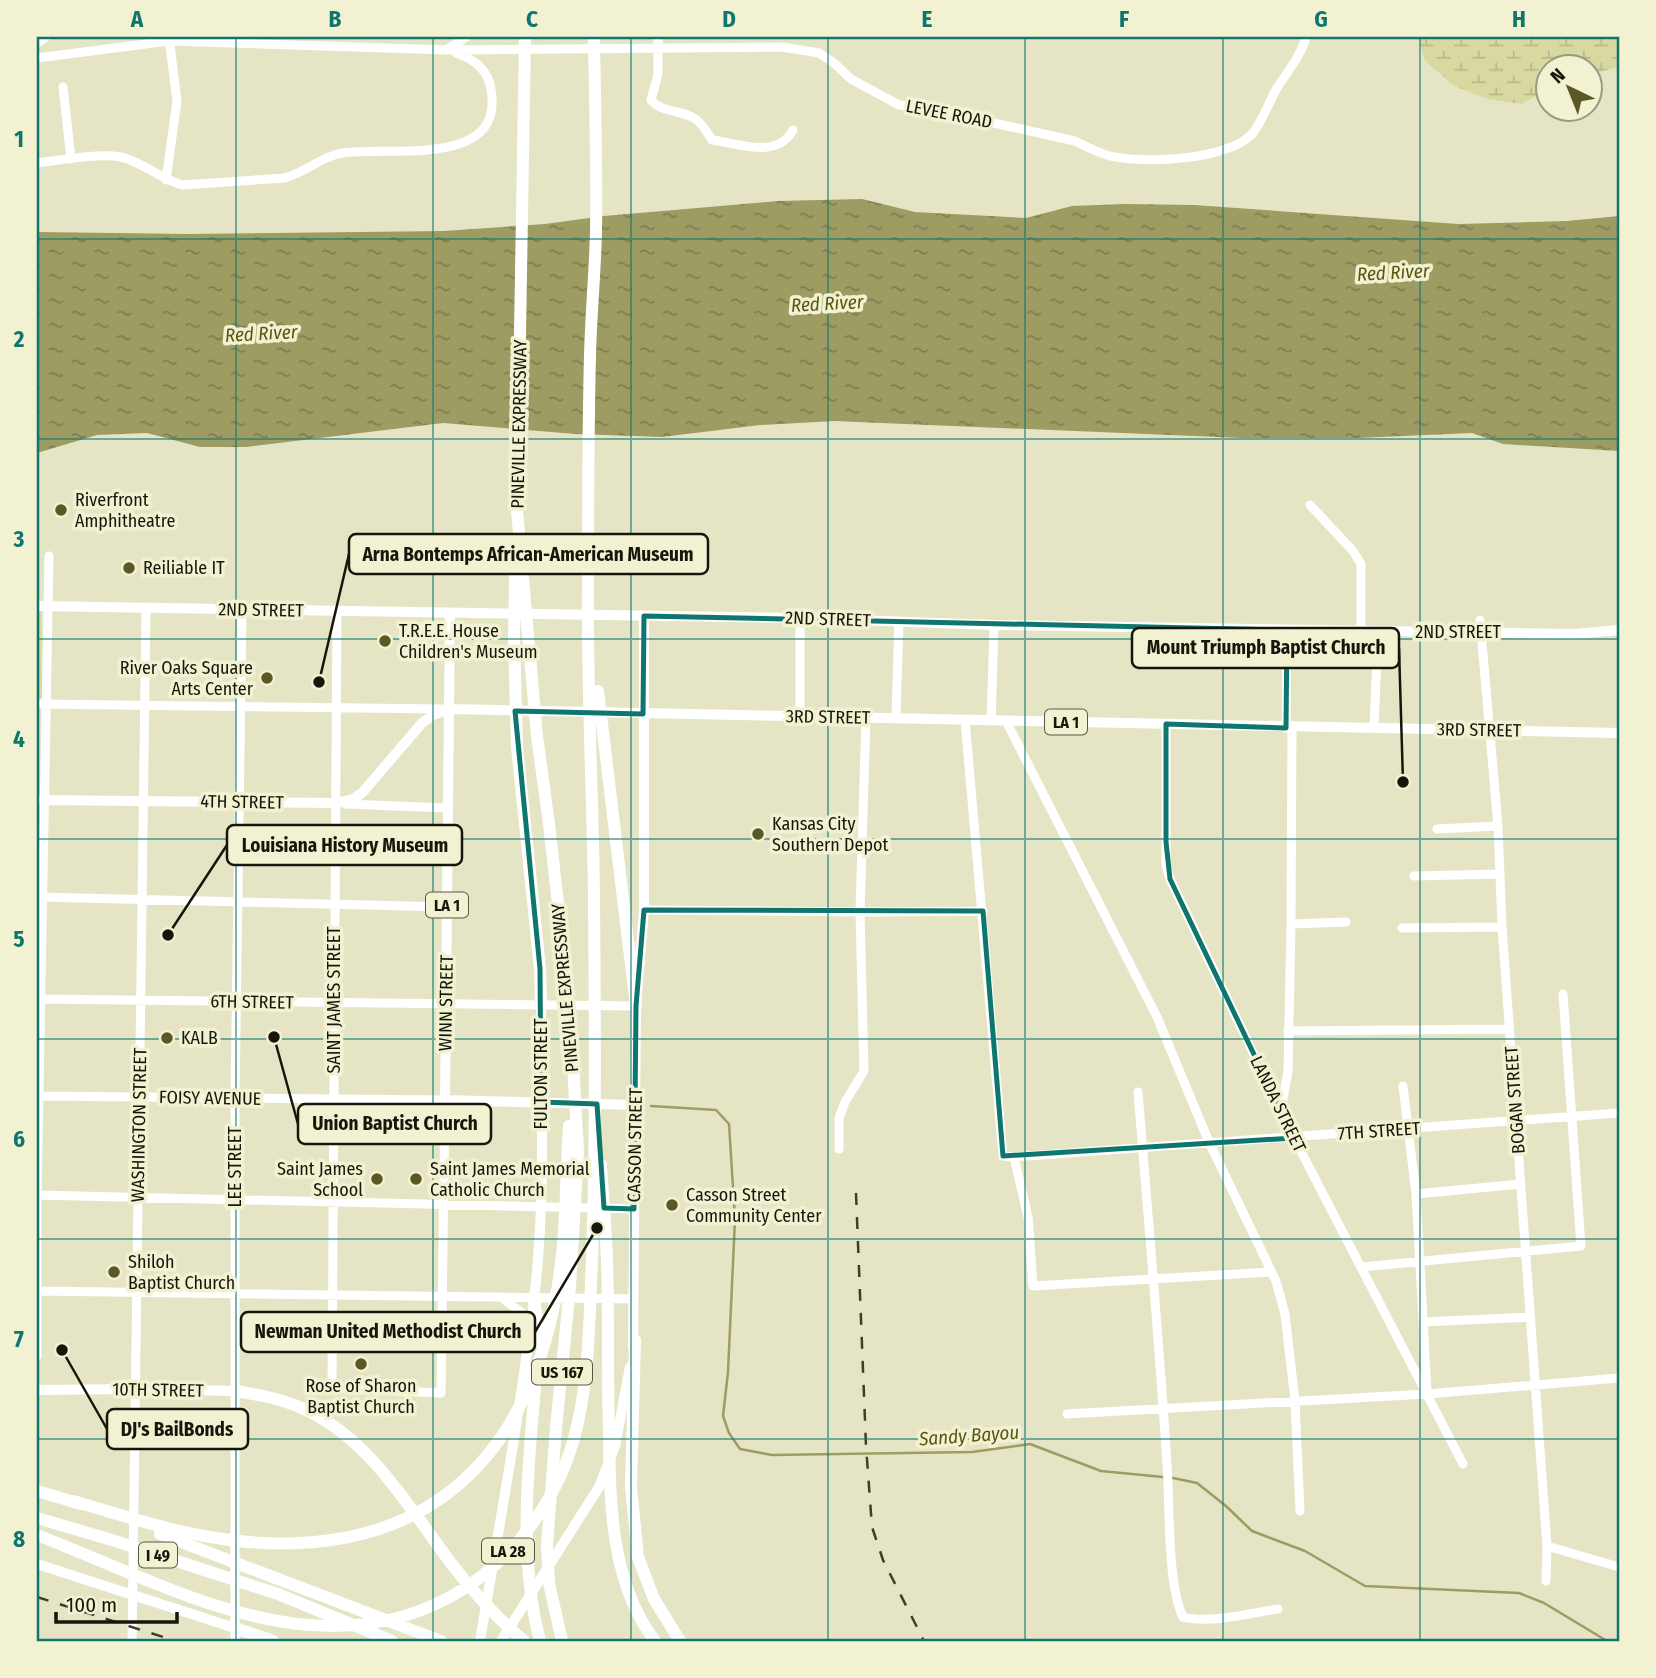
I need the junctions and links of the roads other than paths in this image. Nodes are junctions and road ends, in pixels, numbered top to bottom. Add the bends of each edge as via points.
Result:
1 (47, 37) edge
2 (466, 37) edge
3 (525, 37) edge
4 (594, 37) edge
5 (658, 37) edge
6 (1306, 37) edge
7 (169, 39) edge
8 (37, 43) edge
9 (447, 50) junction
10 (659, 50) junction
11 (37, 58) edge
12 (63, 87) dead end
13 (793, 130) dead end
14 (71, 159) junction
15 (37, 163) edge
16 (166, 180) junction
17 (1310, 505) dead end
18 (517, 511) junction
19 (49, 556) dead end
20 (588, 599) junction
21 (42, 606) edge
22 (146, 608) junction
23 (242, 609) junction
24 (337, 611) junction
25 (450, 613) junction
26 (644, 616) junction
27 (800, 618) junction
28 (899, 621) junction
29 (994, 625) junction
30 (1480, 625) junction
31 (1287, 630) junction
32 (1619, 630) edge
33 (1361, 631) junction
34 (1378, 631) junction
35 (42, 704) edge
36 (144, 705) junction
37 (242, 706) junction
38 (337, 708) junction
39 (449, 709) junction
40 (643, 714) junction
41 (800, 716) junction
42 (896, 717) junction
43 (866, 718) junction
44 (965, 720) junction
45 (991, 721) junction
46 (1006, 721) junction
47 (1166, 724) junction
48 (1289, 728) junction
49 (1374, 728) junction
50 (1488, 731) junction
51 (1619, 733) edge
52 (41, 800) edge
53 (143, 801) junction
54 (240, 802) junction
55 (336, 803) junction
56 (448, 808) junction
57 (1498, 826) junction
58 (1437, 829) dead end
59 (1499, 874) junction
60 (1414, 876) dead end
61 (40, 897) edge
62 (142, 899) junction
63 (238, 901) junction
64 (335, 904) junction
65 (447, 907) junction
66 (644, 910) junction
67 (983, 911) junction
68 (860, 912) junction
69 (1346, 922) dead end
70 (1291, 924) junction
71 (1502, 926) junction
72 (1402, 928) dead end
73 (1563, 994) dead end
74 (39, 999) edge
75 (140, 1001) junction
76 (236, 1002) junction
77 (334, 1003) junction
78 (446, 1004) junction
79 (541, 1005) junction
80 (636, 1006) junction
81 (1510, 1029) junction
82 (1288, 1031) junction
83 (595, 1077) junction
84 (1404, 1086) dead end
85 (1138, 1092) dead end
86 (38, 1096) edge
87 (139, 1097) junction
88 (235, 1098) junction
89 (334, 1099) junction
90 (445, 1100) junction
91 (573, 1101) junction
92 (541, 1102) junction
93 (636, 1105) junction
94 (1281, 1111) junction
95 (1619, 1113) edge
96 (1571, 1117) junction
97 (1516, 1121) junction
98 (1408, 1129) junction
99 (1294, 1138) junction
100 (1209, 1142) junction
101 (839, 1149) dead end
102 (1143, 1149) junction
103 (1014, 1157) junction
104 (1521, 1184) junction
105 (1416, 1194) junction
106 (37, 1195) edge
107 (138, 1198) junction
108 (235, 1200) junction
109 (333, 1202) junction
110 (443, 1204) junction
111 (540, 1207) junction
112 (634, 1209) junction
113 (1526, 1252) junction
114 (1421, 1262) junction
115 (1362, 1267) junction
116 (1271, 1272) junction
117 (1153, 1279) junction
118 (37, 1291) edge
119 (136, 1293) junction
120 (235, 1294) junction
121 (332, 1295) junction
122 (442, 1296) junction
123 (501, 1297) junction
124 (534, 1297) junction
125 (633, 1299) junction
126 (1531, 1317) junction
127 (1423, 1322) junction
128 (530, 1326) junction
129 (635, 1340) junction
130 (37, 1356) edge
131 (1619, 1378) edge
132 (1534, 1385) junction
133 (135, 1389) junction
134 (37, 1390) edge
135 (236, 1391) junction
136 (441, 1393) joint
137 (1427, 1394) junction
138 (1295, 1401) junction
139 (1163, 1409) junction
140 (1067, 1414) dead end
141 (1463, 1464) dead end
142 (37, 1491) edge
143 (74, 1501) junction
144 (1300, 1511) dead end
145 (37, 1518) edge
146 (37, 1535) edge
147 (1547, 1546) junction
148 (37, 1564) edge
149 (1619, 1567) edge
150 (1546, 1581) dead end
151 (132, 1593) junction
152 (1278, 1609) dead end
153 (235, 1635) edge
154 (132, 1641) edge
155 (273, 1641) edge
156 (392, 1641) edge
157 (441, 1641) edge
158 (480, 1641) edge
159 (501, 1641) edge
160 (524, 1641) edge
161 (540, 1641) edge
162 (562, 1641) edge
163 (655, 1641) edge
164 (680, 1641) edge

1 - 8 street
2 - 9 street
3 - 18 highway, PINEVILLE EXPRESSWAY / US 167
4 - 20 highway, PINEVILLE EXPRESSWAY / US 167 via 596,234
5 - 10 street
6 - 10 street, LEVEE ROAD via 1254,133 1242,143 1192,157 1154,161 1112,157 1075,141 899,105 851,79 818,52 782,47
7 - 9 street, LEVEE ROAD
7 - 11 street, LEVEE ROAD
7 - 16 street via 177,102
9 - 10 street, LEVEE ROAD
9 - 16 street via 473,58 490,81 492,114 478,136 467,142 453,148 344,153 284,178 182,184
10 - 13 street via 653,103 692,116 712,141 769,147
12 - 14 street
14 - 15 street
14 - 16 street via 119,157
17 - 33 street via 1361,564
18 - 79 highway via 514,704
18 - 91 highway, PINEVILLE EXPRESSWAY / US 167 via 537,736 565,966
19 - 21 street
20 - 80 highway
20 - 83 highway, PINEVILLE EXPRESSWAY / US 167
21 - 22 main road, 2ND STREET
21 - 35 street
22 - 23 main road, 2ND STREET
22 - 36 street, WASHINGTON STREET
23 - 24 main road, 2ND STREET
23 - 37 street, LEE STREET
24 - 25 main road, 2ND STREET
24 - 38 street, SAINT JAMES STREET
25 - 26 main road, 2ND STREET
25 - 39 main road, WINN STREET / LA 1
26 - 27 main road, 2ND STREET
26 - 40 main road, CASSON STREET
27 - 28 main road, 2ND STREET
27 - 41 street
28 - 29 main road, 2ND STREET
28 - 42 street
29 - 31 main road, 2ND STREET
29 - 45 street
30 - 32 main road, 2ND STREET via 1575,634
30 - 34 main road, 2ND STREET
30 - 50 street, BOGAN STREET
31 - 33 main road, 2ND STREET
31 - 48 street
33 - 34 main road, 2ND STREET
34 - 49 street
35 - 36 street, 3RD STREET
35 - 52 street
36 - 37 street, 3RD STREET
36 - 53 street, WASHINGTON STREET
37 - 38 street, 3RD STREET
37 - 54 street, LEE STREET
38 - 39 street, 3RD STREET
38 - 55 street, SAINT JAMES STREET
39 - 40 main road, 3RD STREET
39 - 55 main road via 422,723 362,793
39 - 56 main road, WINN STREET / LA 1
40 - 41 main road, 3RD STREET / LA 1
40 - 66 main road, CASSON STREET
41 - 43 main road, 3RD STREET / LA 1
42 - 43 main road, 3RD STREET / LA 1
42 - 44 main road, 3RD STREET / LA 1
43 - 68 street
44 - 45 main road, 3RD STREET / LA 1
44 - 67 street
45 - 46 main road, 3RD STREET / LA 1
46 - 47 main road, 3RD STREET / LA 1
46 - 100 street via 1157,1017
47 - 48 main road, 3RD STREET / LA 1
47 - 94 street, LANDA STREET via 1166,864 1170,879
48 - 49 main road, 3RD STREET / LA 1
48 - 70 street
49 - 50 main road, 3RD STREET / LA 1
50 - 51 main road, 3RD STREET / LA 1
50 - 57 street, BOGAN STREET
52 - 53 main road, 4TH STREET
52 - 61 street
53 - 54 main road, 4TH STREET
53 - 62 street, WASHINGTON STREET
54 - 55 main road, 4TH STREET
54 - 63 street, LEE STREET
55 - 56 street, 4TH STREET
55 - 64 street, SAINT JAMES STREET
56 - 65 main road, WINN STREET / LA 1
57 - 58 street
57 - 59 street, BOGAN STREET
59 - 60 street
59 - 71 street, BOGAN STREET
61 - 62 street
61 - 74 street
62 - 63 street
62 - 75 street, WASHINGTON STREET
63 - 64 street
63 - 76 street, LEE STREET
64 - 65 street
64 - 77 street, SAINT JAMES STREET
65 - 78 main road, WINN STREET / LA 1
66 - 68 street
66 - 80 main road, CASSON STREET
67 - 68 street
67 - 103 street via 1003,1156
68 - 101 street via 864,1071 839,1118
69 - 70 street
70 - 82 street
71 - 72 street
71 - 81 street, BOGAN STREET
73 - 96 street
74 - 75 street, 6TH STREET
74 - 86 street
75 - 76 street, 6TH STREET
75 - 87 street, WASHINGTON STREET
76 - 77 street, 6TH STREET
76 - 88 street, LEE STREET
77 - 78 street, 6TH STREET
77 - 89 street, SAINT JAMES STREET
78 - 79 street, 6TH STREET
78 - 90 main road, WINN STREET / LA 1
79 - 80 street, 6TH STREET
79 - 92 main road, FULTON STREET
80 - 93 main road, CASSON STREET
81 - 82 street
81 - 97 street, BOGAN STREET
82 - 94 street
83 - 146 highway, LA 28 via 589,1338 576,1428 547,1503 492,1568 460,1591 410,1614 344,1627 296,1626 170,1591
83 - 163 highway, US 167 via 607,1261 610,1483 617,1552 627,1590
84 - 98 street
85 - 102 street
86 - 87 street, FOISY AVENUE
86 - 106 street
87 - 88 street, FOISY AVENUE
87 - 107 street, WASHINGTON STREET
88 - 89 street, FOISY AVENUE
88 - 108 street, LEE STREET
89 - 90 street, FOISY AVENUE
89 - 109 street, SAINT JAMES STREET
90 - 92 main road, FOISY AVENUE
90 - 110 street, WINN STREET
91 - 143 highway via 554,1306 532,1378 511,1422 464,1480 400,1522 310,1544 239,1541 173,1530
91 - 162 highway, US 167 via 577,1196 547,1545 549,1583
92 - 93 main road, FOISY AVENUE
92 - 111 main road, FULTON STREET
93 - 112 main road, CASSON STREET
94 - 99 street, LANDA STREET
95 - 96 street, 7TH STREET
96 - 97 street, 7TH STREET
96 - 113 street via 1581,1246
97 - 98 street, 7TH STREET
97 - 104 street, BOGAN STREET
98 - 99 street, 7TH STREET
98 - 105 street
99 - 100 street, 7TH STREET
99 - 115 street, LANDA STREET
100 - 102 street, 7TH STREET
100 - 116 street
102 - 103 street, 7TH STREET
102 - 117 street
103 - 117 street via 1028,1217 1033,1286
104 - 105 street
104 - 113 street, BOGAN STREET
105 - 114 street
106 - 107 street
106 - 118 street
107 - 108 street
107 - 119 street, WASHINGTON STREET
108 - 109 street
108 - 120 street, LEE STREET
109 - 110 street
109 - 121 street, SAINT JAMES STREET
110 - 111 street
110 - 122 street, WINN STREET
111 - 112 street
111 - 124 main road, FULTON STREET
112 - 125 main road, CASSON STREET
113 - 114 street
113 - 126 street, BOGAN STREET
114 - 115 street
114 - 127 street
115 - 137 street, LANDA STREET
116 - 117 street
116 - 138 street via 1285,1314
117 - 139 street
118 - 119 street
118 - 130 street
119 - 120 street
119 - 133 street, WASHINGTON STREET
120 - 121 street
120 - 135 street, LEE STREET
121 - 122 street
121 - 136 street, SAINT JAMES STREET via 332,1388
122 - 123 street
122 - 136 street, WINN STREET
123 - 124 street
123 - 128 street via 520,1310
124 - 125 street
124 - 128 main road, FULTON STREET
124 - 161 highway via 540,1338 528,1550
125 - 129 main road, CASSON STREET
126 - 127 street
126 - 132 street, BOGAN STREET
127 - 137 street
128 - 158 main road, FULTON STREET
129 - 159 main road, CASSON STREET via 615,1446 599,1487
129 - 164 highway via 631,1487 638,1557 654,1599
131 - 132 street
132 - 137 street
132 - 147 street, BOGAN STREET
133 - 134 main road, 10TH STREET
133 - 135 main road, 10TH STREET
133 - 151 street, WASHINGTON STREET
135 - 153 street, LEE STREET
135 - 160 highway via 304,1409 362,1450 495,1616
137 - 138 street
137 - 141 street, LANDA STREET
138 - 139 street
138 - 144 street
139 - 140 street
139 - 152 street via 1175,1586 1183,1617 1210,1619
142 - 143 highway, I 49
143 - 157 highway, I 49
145 - 156 highway, I 49 via 278,1594
147 - 149 street
147 - 150 street, BOGAN STREET
148 - 151 main road
151 - 153 main road
151 - 154 street, WASHINGTON STREET
153 - 155 highway

